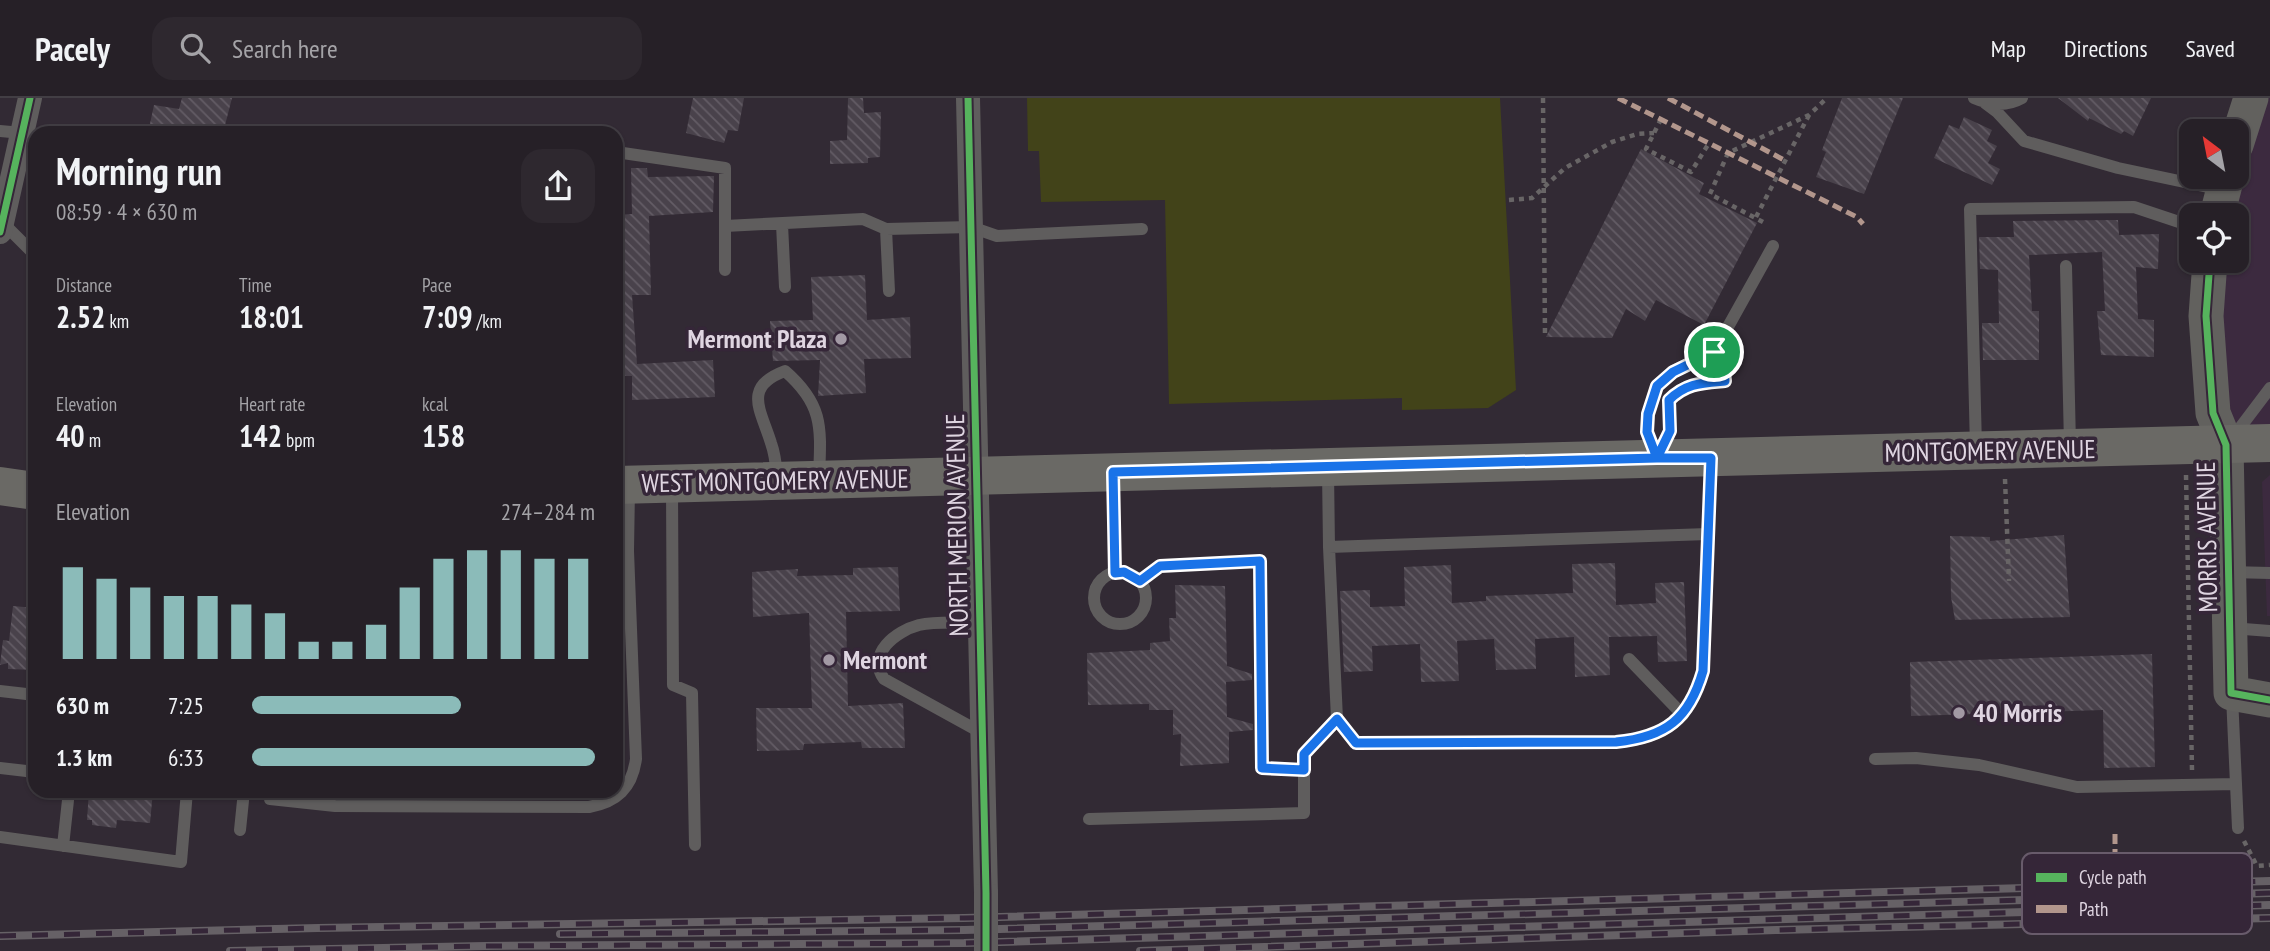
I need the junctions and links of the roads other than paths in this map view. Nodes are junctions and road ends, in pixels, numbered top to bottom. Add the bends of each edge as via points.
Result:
1 (30, 98) edge
2 (968, 98) edge
3 (2022, 98) edge
4 (2251, 98) edge
5 (1980, 101) edge
6 (2244, 119) edge
7 (11, 132) edge
8 (623, 153) edge
9 (6, 178) edge
10 (2222, 194) edge
11 (2179, 222) edge
12 (782, 224) junction
13 (725, 226) junction
14 (1, 227) edge
15 (971, 228) junction
16 (886, 229) junction
17 (1142, 229) dead end
18 (1773, 246) dead end
19 (28, 250) edge
20 (2066, 266) dead end
21 (725, 270) dead end
22 (2209, 273) edge
23 (785, 287) dead end
24 (889, 291) dead end
25 (1714, 352) junction
26 (2270, 388) edge
27 (2270, 443) edge
28 (2226, 445) junction
29 (2070, 449) junction
30 (1990, 451) junction
31 (1657, 458) junction
32 (1711, 458) junction
33 (1328, 467) junction
34 (1113, 472) junction
35 (977, 477) junction
36 (819, 480) junction
37 (777, 483) junction
38 (672, 484) junction
39 (623, 485) edge
40 (0, 486) edge
41 (28, 490) edge
42 (1708, 534) junction
43 (1329, 547) junction
44 (623, 566) edge
45 (2229, 572) junction
46 (1115, 573) junction
47 (2270, 573) edge
48 (1140, 581) junction
49 (980, 622) junction
50 (2230, 628) junction
51 (2270, 631) edge
52 (1629, 659) dead end
53 (0, 691) edge
54 (2231, 693) junction
55 (28, 694) edge
56 (2270, 700) edge
57 (1683, 715) junction
58 (1337, 719) junction
59 (983, 733) junction
60 (1875, 759) dead end
61 (0, 768) edge
62 (1304, 770) junction
63 (28, 771) edge
64 (2236, 784) junction
65 (623, 791) edge
66 (68, 798) edge
67 (186, 798) edge
68 (243, 798) edge
69 (270, 798) edge
70 (617, 798) edge
71 (1089, 819) dead end
72 (2238, 828) road end
73 (240, 830) dead end
74 (0, 837) edge
75 (695, 845) dead end
76 (62, 846) junction
77 (986, 951) edge

1 - 7 street
2 - 15 street, NORTH MERION AVENUE
3 - 5 lane via 2001,105
4 - 6 street
5 - 10 lane via 2024,141
7 - 9 street
8 - 13 lane via 725,168
9 - 14 street
11 - 30 lane via 2134,207 1970,209
12 - 13 lane
12 - 16 lane via 863,219
12 - 23 lane
13 - 21 lane
14 - 19 lane
15 - 16 lane
15 - 17 lane via 997,236
15 - 35 street, NORTH MERION AVENUE
16 - 24 lane
18 - 25 lane
20 - 29 lane
22 - 28 street, MORRIS AVENUE via 2206,316 2213,413
25 - 31 lane via 1673,372 1657,386 1647,432
25 - 31 lane via 1723,364 1725,381 1690,384 1669,400 1670,431
26 - 28 lane
27 - 28 main road, MONTGOMERY AVENUE
28 - 29 main road, MONTGOMERY AVENUE
28 - 45 street, MORRIS AVENUE
29 - 30 main road, MONTGOMERY AVENUE
30 - 32 main road, MONTGOMERY AVENUE
31 - 32 main road
31 - 33 main road
32 - 42 lane
33 - 34 main road
33 - 43 lane
34 - 35 main road
34 - 46 lane
35 - 36 main road, WEST MONTGOMERY AVENUE
35 - 49 street, NORTH MERION AVENUE
36 - 37 main road, WEST MONTGOMERY AVENUE
36 - 37 lane via 817,411 802,386 785,371 770,377 758,393 756,405 776,457
37 - 38 main road, WEST MONTGOMERY AVENUE
38 - 39 main road, WEST MONTGOMERY AVENUE
38 - 75 lane via 673,685 692,693
40 - 41 main road
42 - 43 lane
42 - 57 lane via 1703,671 1696,695
43 - 58 lane
44 - 65 lane via 636,759 634,774
45 - 47 lane
45 - 50 street, MORRIS AVENUE
46 - 48 lane via 1124,572
46 - 48 lane via 1100,582 1094,599 1108,621 1125,623 1140,614 1146,597
48 - 62 lane via 1160,566 1260,561 1262,768
49 - 59 street, NORTH MERION AVENUE
49 - 59 lane via 920,625 906,631 882,648 878,666 884,679
50 - 51 lane
50 - 54 street, MORRIS AVENUE
52 - 57 lane
53 - 55 lane
54 - 56 street
54 - 64 lane
57 - 58 lane via 1663,731 1641,740 1616,742 1356,743
58 - 62 lane via 1304,754
59 - 77 street, NORTH MERION AVENUE, bridge
60 - 64 lane via 1979,765 2077,787
61 - 63 lane
62 - 71 lane via 1304,813
64 - 72 lane
66 - 76 lane
67 - 76 lane via 180,862
68 - 73 lane
69 - 70 lane via 335,806 589,807
74 - 76 lane

